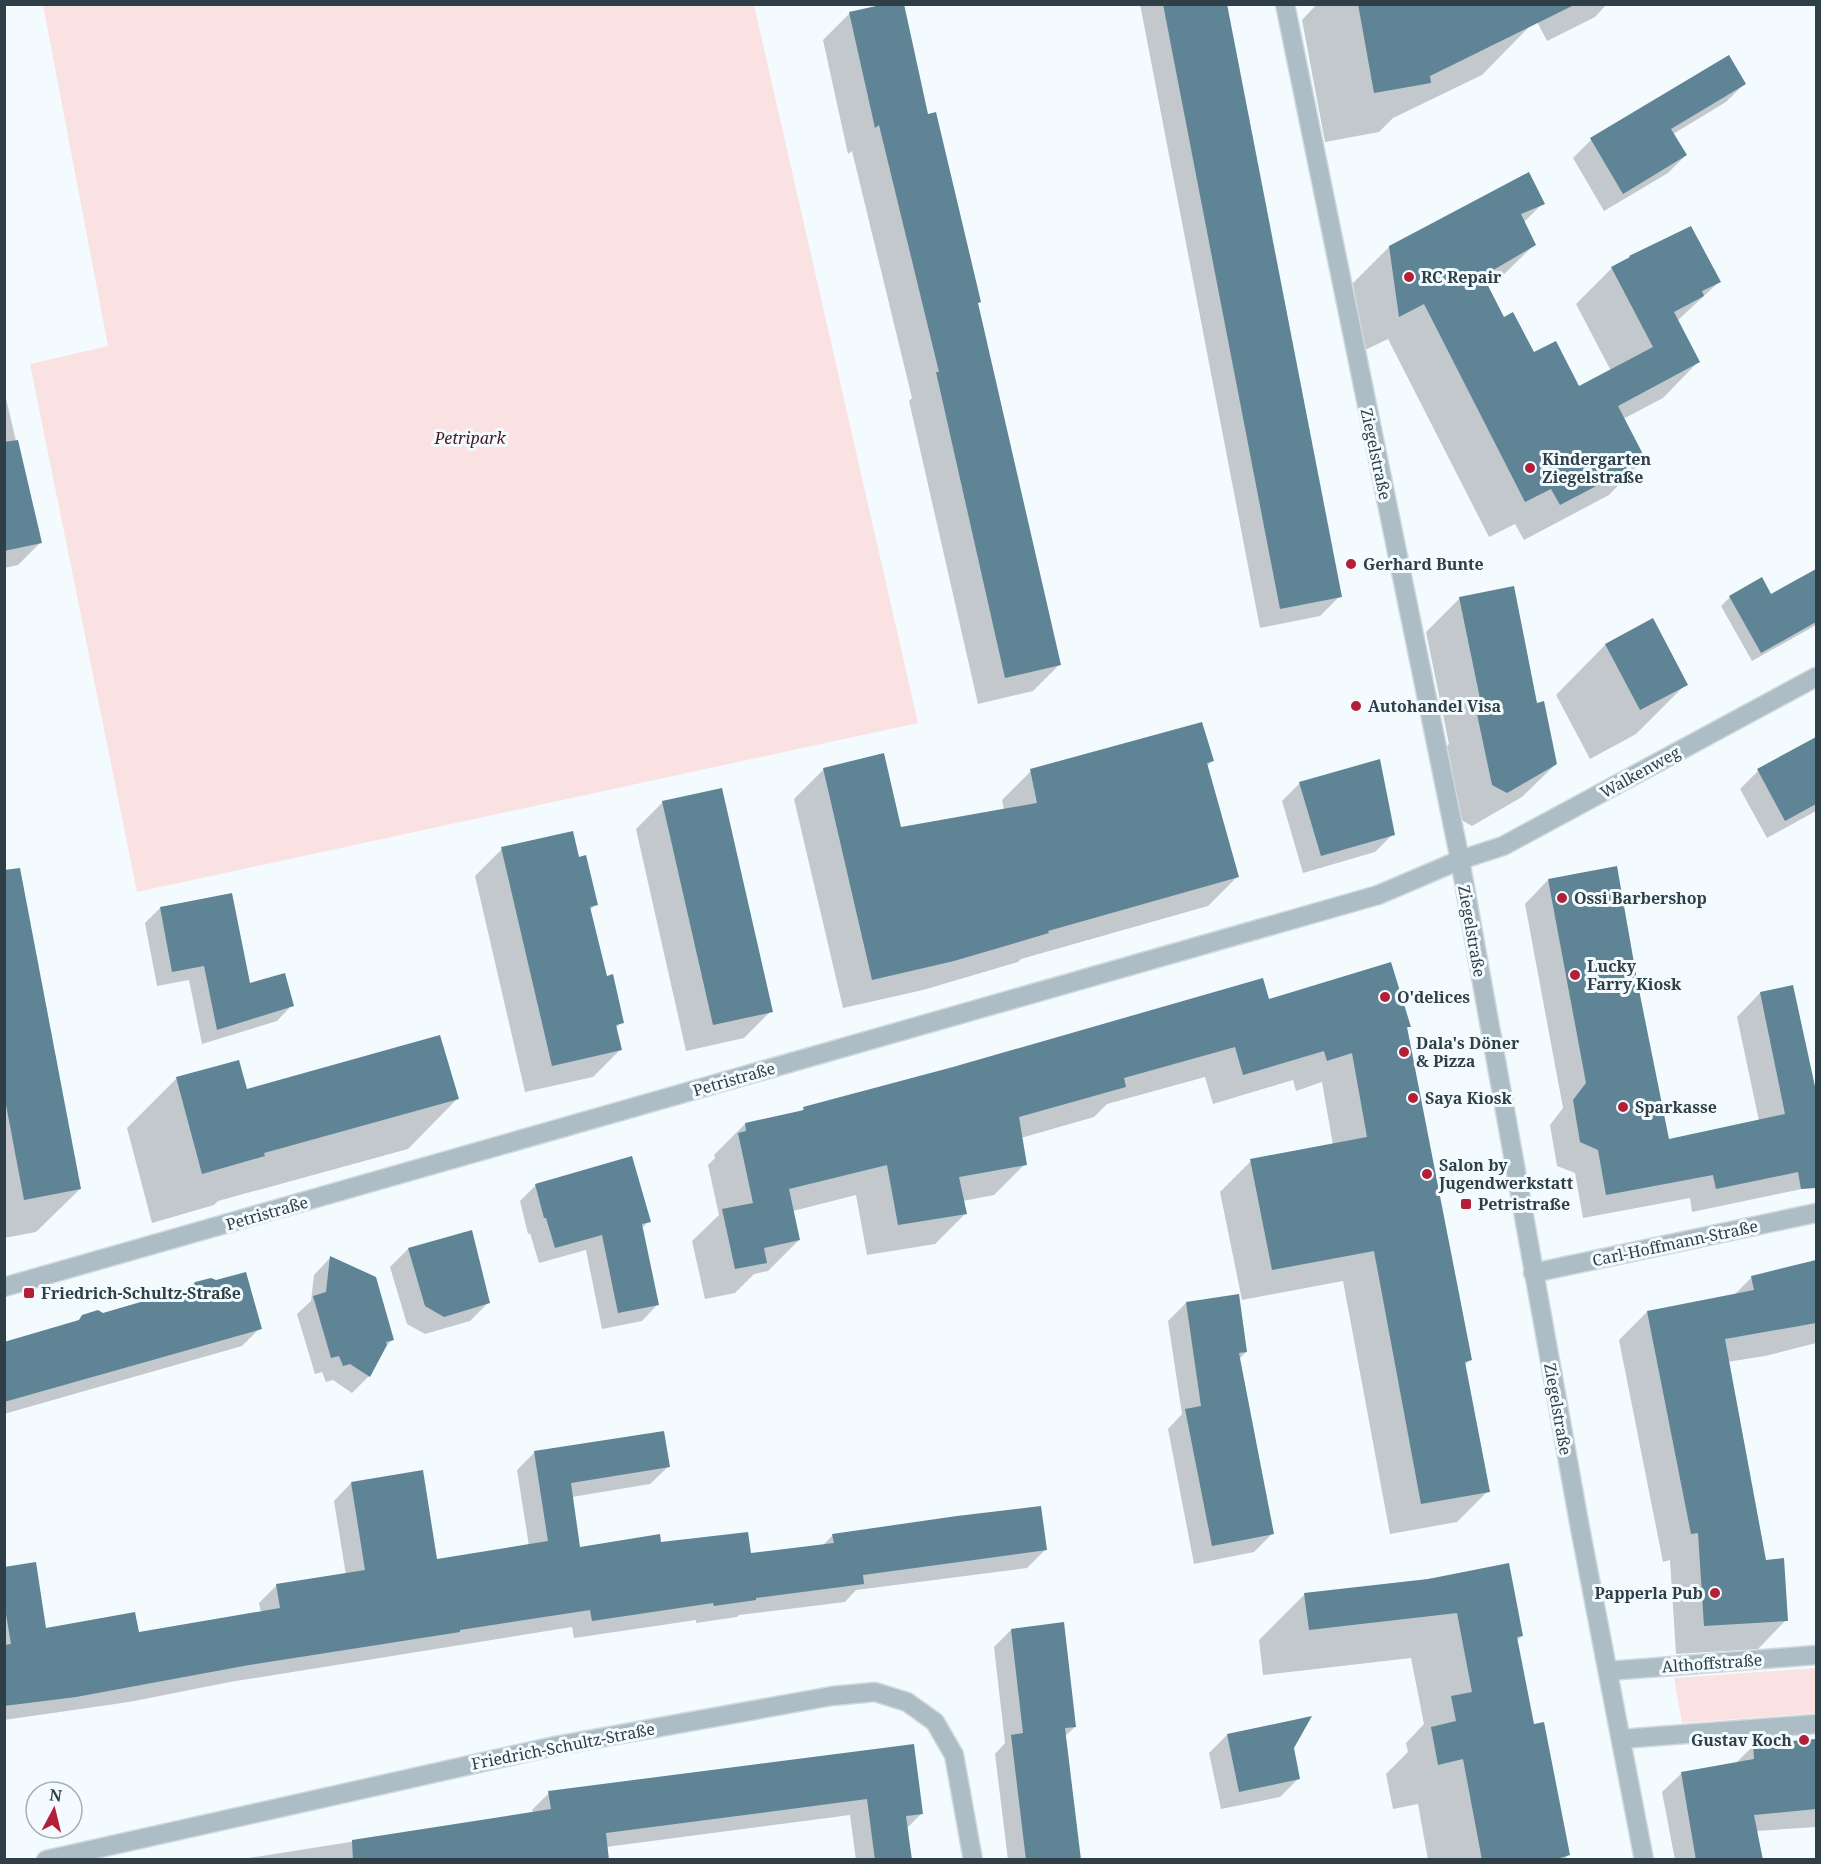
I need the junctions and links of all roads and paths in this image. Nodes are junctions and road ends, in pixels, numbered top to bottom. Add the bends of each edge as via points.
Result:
1 (1285, 4) edge
2 (1816, 677) edge
3 (1460, 860) junction
4 (1816, 1213) edge
5 (1533, 1273) junction
6 (4, 1287) edge
7 (1816, 1655) edge
8 (1608, 1671) junction
9 (1816, 1724) edge
10 (1621, 1739) junction
11 (46, 1860) edge
12 (973, 1860) edge
13 (1644, 1860) edge

1 - 3 street, Ziegelstraße
2 - 3 street, Walkenweg via 1503,846
3 - 5 street, Ziegelstraße
3 - 6 street, Petristraße via 1378,895
4 - 5 street, Carl-Hoffmann-Straße
5 - 8 street, Ziegelstraße
7 - 8 street, Althoffstraße
8 - 10 street, Ziegelstraße
9 - 10 street
10 - 13 street, Ziegelstraße
11 - 12 street, Friedrich-Schultz-Straße via 555,1746 832,1696 875,1692 907,1702 935,1722 954,1755

